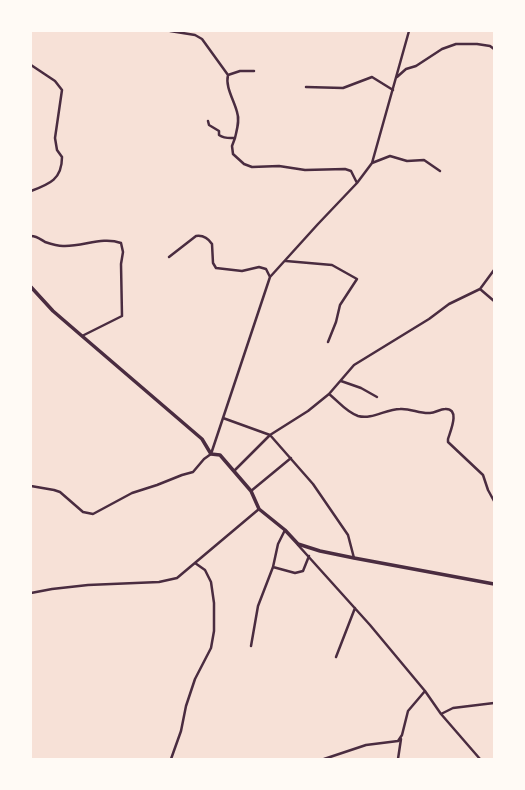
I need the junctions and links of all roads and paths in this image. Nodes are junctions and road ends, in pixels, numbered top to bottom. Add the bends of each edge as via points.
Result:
1 (170, 31) edge
2 (409, 31) edge
3 (494, 49) edge
4 (31, 65) edge
5 (254, 71) dead end
6 (228, 75) junction
7 (397, 77) junction
8 (306, 87) dead end
9 (393, 90) junction
10 (208, 121) dead end
11 (235, 138) junction
12 (372, 163) junction
13 (440, 171) dead end
14 (357, 183) junction
15 (31, 191) edge
16 (31, 236) edge
17 (169, 256) dead end
18 (285, 261) junction
19 (494, 270) edge
20 (270, 277) junction
21 (31, 287) edge
22 (480, 289) junction
23 (494, 301) edge
24 (82, 336) junction
25 (328, 342) dead end
26 (341, 381) junction
27 (329, 394) junction
28 (377, 397) dead end
29 (223, 418) junction
30 (270, 435) junction
31 (211, 454) junction
32 (291, 458) junction
33 (234, 471) junction
34 (31, 486) edge
35 (251, 492) junction
36 (494, 501) edge
37 (259, 509) junction
38 (284, 530) junction
39 (298, 544) junction
40 (309, 555) junction
41 (354, 558) junction
42 (195, 563) junction
43 (273, 567) junction
44 (494, 584) edge
45 (31, 593) edge
46 (355, 608) junction
47 (251, 646) dead end
48 (336, 657) dead end
49 (425, 691) junction
50 (494, 703) edge
51 (441, 714) junction
52 (401, 738) junction
53 (171, 759) edge
54 (324, 759) edge
55 (398, 759) edge
56 (480, 759) edge

1 - 6 street via 195,35 202,40
2 - 7 street
3 - 7 street via 477,44 456,44 406,69
4 - 15 street via 55,81 62,90 55,138 57,150 62,157 62,165 58,176
5 - 6 street via 240,70
6 - 11 street via 227,81 238,113
7 - 9 street
8 - 9 street via 343,88 372,78
9 - 12 street
10 - 11 street via 222,137
11 - 14 street via 232,154 252,167 345,169 351,172
12 - 13 street via 390,156 407,161 424,160
12 - 14 street
14 - 18 street
16 - 24 street via 62,246 101,240 121,243 124,252 121,264 122,316
17 - 20 street via 200,235 212,244 213,263 216,268 242,271 266,269
18 - 20 street
18 - 25 street via 332,265 357,279 340,305
19 - 22 street
20 - 29 street
21 - 24 main road via 53,311
22 - 23 street
22 - 26 street via 449,304 361,361
24 - 31 main road via 202,439
26 - 27 street
26 - 28 street
27 - 30 street
27 - 36 street via 349,412 364,417 399,409 428,413 449,410 454,420 448,442 483,475
29 - 30 street
29 - 31 street
30 - 32 street
30 - 33 street
31 - 33 main road via 220,455
31 - 34 street via 192,472 132,493 93,514 83,512 60,492
32 - 35 street
32 - 41 street via 313,484 348,535
33 - 35 main road
35 - 37 main road
37 - 38 main road
37 - 42 street
38 - 39 main road
38 - 43 street
39 - 40 street
39 - 41 main road
40 - 43 street via 303,571 295,573
40 - 46 street
41 - 44 main road
42 - 45 street via 177,578 170,580 88,585
42 - 53 street via 205,570 211,582 214,631 211,648 195,679
43 - 47 street via 258,606
46 - 48 street
46 - 49 street
49 - 51 street
49 - 52 street via 408,711
50 - 51 street via 453,708
51 - 56 street
52 - 54 street via 396,742 378,742
52 - 55 street

